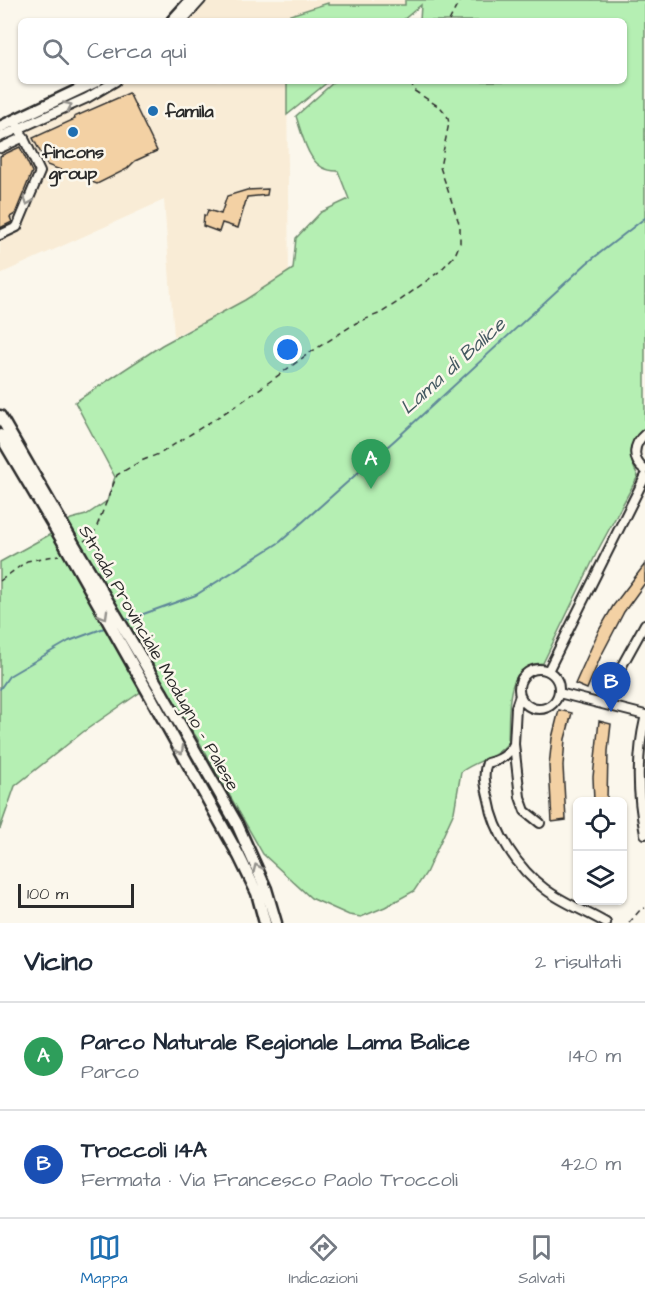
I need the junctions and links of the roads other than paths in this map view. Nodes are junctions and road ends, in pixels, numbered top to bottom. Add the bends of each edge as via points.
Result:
1 (191, 0) edge
2 (201, 0) edge
3 (175, 18) edge
4 (185, 18) edge
5 (91, 84) edge
6 (111, 84) edge
7 (17, 124) junction
8 (0, 127) edge
9 (0, 137) edge
10 (24, 137) junction
11 (0, 148) edge
12 (0, 235) edge
13 (0, 416) edge
14 (645, 434) edge
15 (0, 435) edge
16 (645, 470) edge
17 (645, 477) edge
18 (65, 547) junction
19 (645, 624) edge
20 (548, 671) junction
21 (559, 693) junction
22 (520, 695) junction
23 (157, 696) junction
24 (606, 705) junction
25 (645, 717) edge
26 (514, 744) junction
27 (540, 823) dead end
28 (645, 834) edge
29 (265, 923) edge
30 (276, 923) edge
31 (606, 923) edge

1 - 3 main road
2 - 4 street
5 - 7 main road
7 -> 6 street via 87,98
7 - 8 main road
7 - 9 street
7 - 10 street
10 - 11 street
10 -> 12 street via 40,172 18,227
13 - 18 main road, Strada Provinciale Modugno - Palese
14 - 16 street via 634,453
15 - 18 main road, Strada Provinciale Modugno - Palese
17 - 20 street
18 - 23 main road, Strada Provinciale Modugno - Palese, bridge
19 - 24 street via 619,671
20 - 21 street via 556,678
20 - 22 street via 534,669 523,676
21 - 22 street via 550,705 539,709 527,705
21 - 24 street
22 - 26 street
23 -> 29 main road, Strada Provinciale Modugno - Palese via 257,893
30 -> 23 main road, Strada Provinciale Modugno - Palese via 266,889 237,824
24 - 25 street
25 - 28 street via 638,771
26 - 27 street via 519,797 525,811
26 - 31 street via 510,752 484,770 490,808 504,840 520,866 544,888

